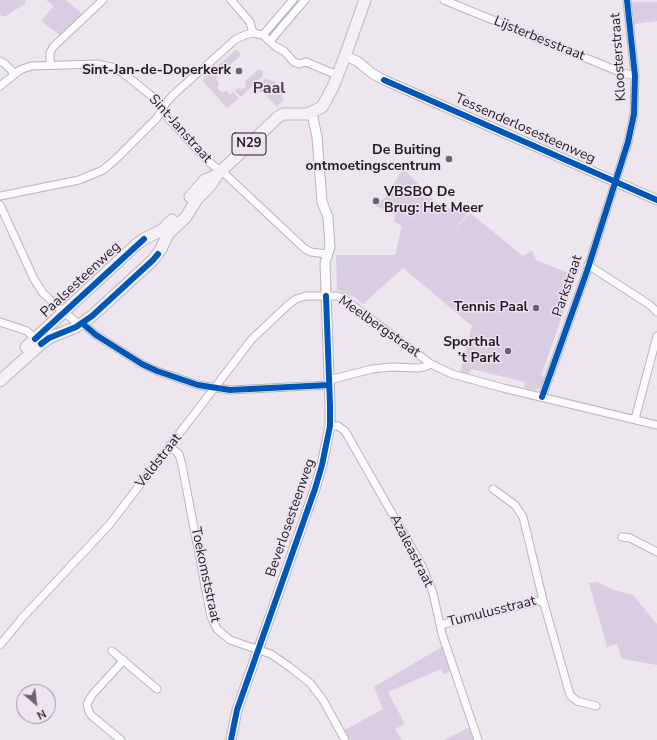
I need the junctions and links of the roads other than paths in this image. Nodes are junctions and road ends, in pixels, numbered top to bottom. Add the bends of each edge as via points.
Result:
1 (103, 0) edge
2 (231, 0) edge
3 (293, 0) edge
4 (305, 0) edge
5 (365, 0) edge
6 (444, 0) edge
7 (627, 0) edge
8 (253, 33) junction
9 (267, 38) junction
10 (345, 56) junction
11 (0, 61) edge
12 (50, 64) junction
13 (15, 74) junction
14 (338, 75) junction
15 (635, 76) junction
16 (0, 86) edge
17 (163, 110) junction
18 (312, 114) junction
19 (219, 173) junction
20 (615, 182) junction
21 (0, 196) edge
22 (657, 200) edge
23 (0, 205) edge
24 (327, 254) junction
25 (588, 265) junction
26 (326, 296) junction
27 (63, 312) junction
28 (657, 312) edge
29 (0, 322) edge
30 (82, 323) junction
31 (657, 336) edge
32 (38, 341) junction
33 (431, 364) junction
34 (0, 372) edge
35 (0, 382) edge
36 (329, 383) junction
37 (215, 389) junction
38 (542, 397) junction
39 (635, 419) junction
40 (657, 425) edge
41 (330, 426) junction
42 (170, 447) junction
43 (493, 489) dead end
44 (622, 537) dead end
45 (657, 552) edge
46 (544, 600) junction
47 (440, 625) junction
48 (0, 645) edge
49 (258, 650) junction
50 (112, 651) dead end
51 (124, 660) junction
52 (157, 688) dead end
53 (596, 706) dead end
54 (121, 740) edge
55 (231, 740) edge
56 (345, 740) edge
57 (478, 740) edge

1 - 12 street via 53,47
2 - 8 street via 250,22
3 - 9 street
4 - 9 street
5 - 10 main road
6 - 15 street, Lijsterbesstraat
7 - 15 street, Kloosterstraat
8 - 9 street
8 - 17 street via 236,39 173,95
9 - 14 street via 294,62 306,62
10 - 14 main road
10 - 20 street, Tessenderlosesteenweg via 357,61 384,80
11 - 13 street
12 - 13 street, Sint-Janstraat via 31,66
12 - 17 street, Sint-Janstraat via 96,64 115,68 158,101
13 - 16 street, Sint-Janstraat
14 - 18 main road via 322,107
15 - 20 street, Kloosterstraat via 634,114
17 - 19 street, Sint-Janstraat
17 - 21 street via 103,170 80,180
18 - 19 main road, Paalsesteenweg / N29 via 283,114 278,117
18 - 24 street, Beverlosesteenweg via 317,137 322,202 328,217 330,247
19 - 24 street, Sint-Janstraat via 307,250
19 - 27 main road, Paalsesteenweg / N29 via 205,180 182,211 162,230 137,244
19 - 30 main road, Paalsesteenweg / N29 via 186,217 168,234 153,260
20 - 22 street, Tessenderlosesteenweg
20 - 25 street, Parkstraat
23 - 27 street, Meelbergstraat via 34,280 43,293
24 - 26 street, Beverlosesteenweg
25 - 28 street, Parkstraat
25 - 38 street, Parkstraat
26 - 33 street, Meelbergstraat via 343,298
26 - 36 street, Beverlosesteenweg
26 - 37 street, Veldstraat via 306,296 288,305 252,339
27 - 30 street, Meelbergstraat via 76,322
27 - 32 main road, Paalsesteenweg / N29
29 - 32 street via 27,332
30 - 32 main road, Paalsesteenweg / N29
30 - 37 street, Meelbergstraat via 96,335 142,364 179,379
31 - 39 street
32 - 34 main road, Paalsesteenweg / N29
32 - 35 main road, Paalsesteenweg / N29
33 - 36 street, Meelbergstraat via 417,368 372,368
33 - 38 street, Meelbergstraat via 452,374
36 - 37 street, Meelbergstraat
36 - 41 street, Beverlosesteenweg
37 - 42 street, Veldstraat
38 - 39 street, Meelbergstraat
39 - 40 street, Meelbergstraat
41 - 47 street, Azaleastraat via 338,426 344,431 422,566 433,593
41 - 49 street, Beverlosesteenweg via 315,489
42 - 48 street, Veldstraat via 109,525
42 - 49 street, Toekomststraat via 179,454 182,465 213,623 222,635 230,640
43 - 46 street, Tumulusstraat via 515,505 523,517
44 - 45 street via 630,538
46 - 47 street, Tumulusstraat
46 - 53 street, Tumulusstraat via 570,694 577,701
47 - 57 street, Azaleastraat
49 - 55 street, Beverlosesteenweg via 237,710
49 - 56 street, Toekomststraat via 271,654 310,683 323,700
50 - 51 street
51 - 52 street
51 - 54 street via 90,697 87,704 92,716

